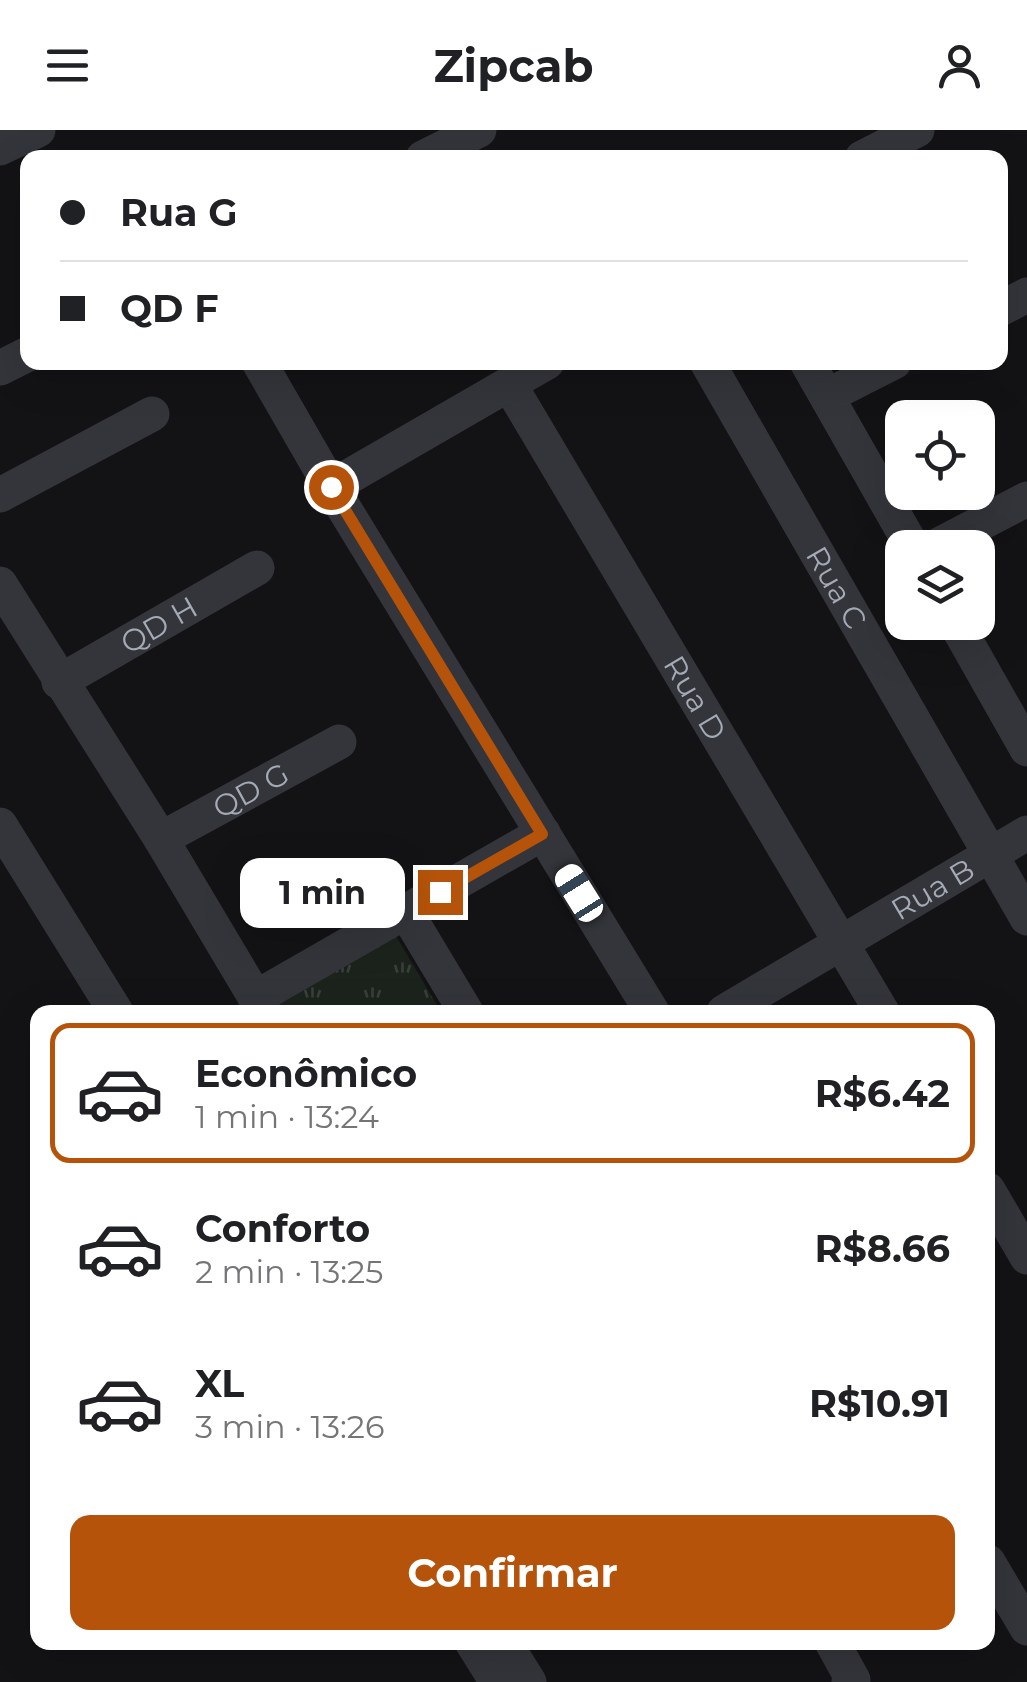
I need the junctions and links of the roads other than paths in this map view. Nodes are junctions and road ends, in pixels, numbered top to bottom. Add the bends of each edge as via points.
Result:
1 (38, 130) edge
2 (479, 130) edge
3 (918, 130) edge
4 (0, 148) edge
5 (440, 150) edge
6 (878, 150) edge
7 (264, 370) edge
8 (534, 370) edge
9 (712, 370) edge
10 (812, 370) edge
11 (878, 370) edge
12 (510, 384) junction
13 (827, 396) junction
14 (152, 414) dead end
15 (331, 487) junction
16 (0, 495) edge
17 (1027, 499) edge
18 (902, 530) edge
19 (968, 530) edge
20 (257, 568) dead end
21 (0, 584) edge
22 (966, 640) edge
23 (59, 682) junction
24 (1021, 726) edge
25 (339, 742) dead end
26 (0, 825) edge
27 (542, 834) junction
28 (1027, 834) edge
29 (161, 839) junction
30 (991, 855) junction
31 (0, 867) edge
32 (406, 912) junction
33 (1027, 918) edge
34 (840, 942) junction
35 (85, 1005) edge
36 (112, 1005) edge
37 (260, 1005) edge
38 (462, 1005) edge
39 (648, 1005) edge
40 (736, 1005) edge
41 (878, 1005) edge
42 (995, 1202) edge
43 (1027, 1257) edge
44 (995, 1574) edge
45 (1027, 1628) edge
46 (477, 1650) edge
47 (509, 1650) edge
48 (836, 1650) edge
49 (851, 1681) edge
50 (496, 1682) edge
51 (529, 1682) edge

1 - 4 street
2 - 5 street
3 - 6 street
7 - 15 street
8 - 12 street
9 - 30 street, Rua C
10 - 13 street
11 - 13 street
12 - 15 street
12 - 34 street, Rua D
13 - 18 street
14 - 16 street
15 - 27 street
17 - 19 street
20 - 23 street, QD H
21 - 23 street
22 - 24 street
23 - 29 street
25 - 29 street, QD G
26 - 36 street
27 - 32 street
27 - 39 street
28 - 30 street, Rua B
29 - 37 street
30 - 33 street, Rua C
30 - 34 street, Rua B
31 - 35 street
32 - 37 street
32 - 38 street
34 - 40 street, Rua B
34 - 41 street, Rua D
42 - 43 street
44 - 45 street
46 - 50 street
47 - 51 street
48 - 49 street

